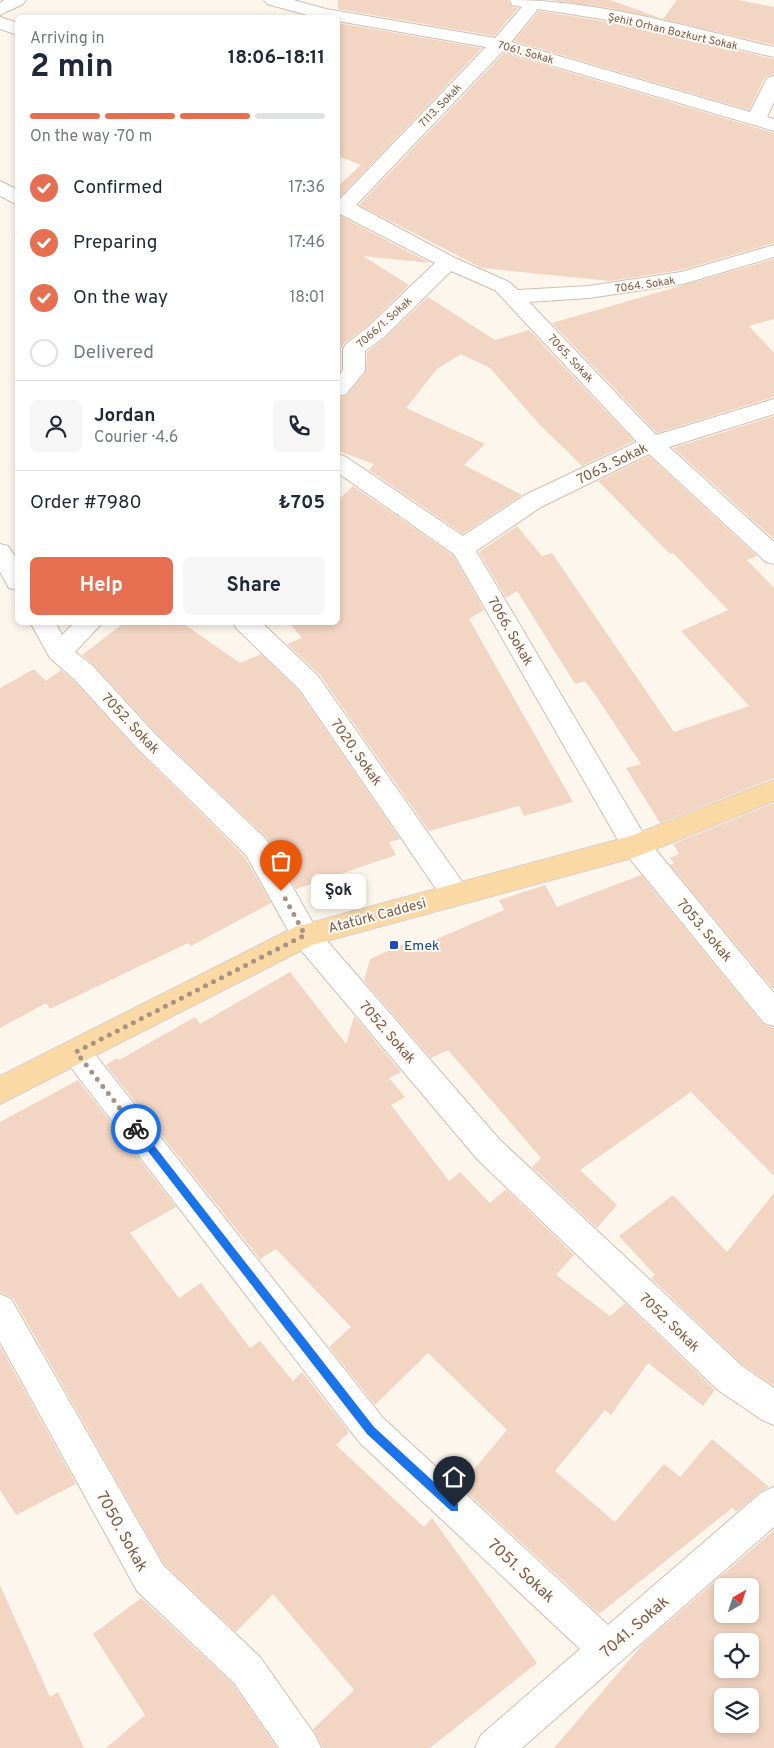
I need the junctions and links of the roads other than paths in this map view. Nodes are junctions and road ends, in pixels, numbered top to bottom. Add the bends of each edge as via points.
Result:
1 (17, 0) edge
2 (273, 0) edge
3 (527, 2) edge
4 (0, 10) edge
5 (331, 15) edge
6 (340, 17) edge
7 (0, 22) edge
8 (15, 29) edge
9 (499, 44) junction
10 (774, 52) edge
11 (774, 82) edge
12 (756, 120) junction
13 (774, 125) edge
14 (0, 187) edge
15 (15, 197) edge
16 (340, 206) edge
17 (774, 251) edge
18 (448, 262) junction
19 (513, 297) junction
20 (340, 388) edge
21 (774, 406) edge
22 (652, 444) junction
23 (340, 463) edge
24 (463, 548) junction
25 (0, 552) edge
26 (774, 556) edge
27 (15, 577) edge
28 (44, 625) edge
29 (88, 625) edge
30 (248, 625) edge
31 (59, 652) junction
32 (774, 790) edge
33 (636, 846) junction
34 (455, 894) junction
35 (305, 935) junction
36 (774, 1014) edge
37 (76, 1052) junction
38 (3, 1083) edge
39 (0, 1310) edge
40 (774, 1408) edge
41 (774, 1504) edge
42 (608, 1649) junction
43 (302, 1748) edge
44 (494, 1748) edge

1 - 4 street
2 - 5 street, 7061. Sokak
3 - 9 street, 7113. Sokak
3 - 10 street, Şehit Orhan Bozkurt Sokak via 632,12
6 - 9 street, 7061. Sokak
7 - 8 street
9 - 12 street, 7061. Sokak
9 - 16 street, 7113. Sokak
11 - 12 street
12 - 13 street, 7061. Sokak
14 - 15 street
16 - 18 street, 7065. Sokak
17 - 19 street, 7064. Sokak via 683,278 589,292
18 - 19 street, 7065. Sokak via 502,286
18 - 20 street, 7066/1. Sokak via 354,349 354,371
19 - 22 street, 7065. Sokak
21 - 22 street, 7063. Sokak
22 - 24 street, 7063. Sokak via 533,501
22 - 26 street, 7065. Sokak
23 - 24 street, 7066. Sokak
24 - 33 street, 7066. Sokak
25 - 27 street
28 - 31 street, 7052. Sokak
29 - 31 street
30 - 34 street, 7020. Sokak via 309,683
31 - 35 street, 7052. Sokak via 84,673 146,741 256,847
32 - 33 main road, Atatürk Caddesi
33 - 34 main road, Atatürk Caddesi
33 - 36 street, 7053. Sokak
34 - 35 main road, Atatürk Caddesi
35 - 37 main road, Atatürk Caddesi
35 - 40 street, 7052. Sokak via 488,1149 730,1378
37 - 38 main road, Atatürk Caddesi
37 - 42 street, 7051. Sokak via 371,1430
39 - 43 street, 7050. Sokak via 150,1578 247,1670
41 - 42 street, 7041. Sokak
42 - 44 street, 7041. Sokak

